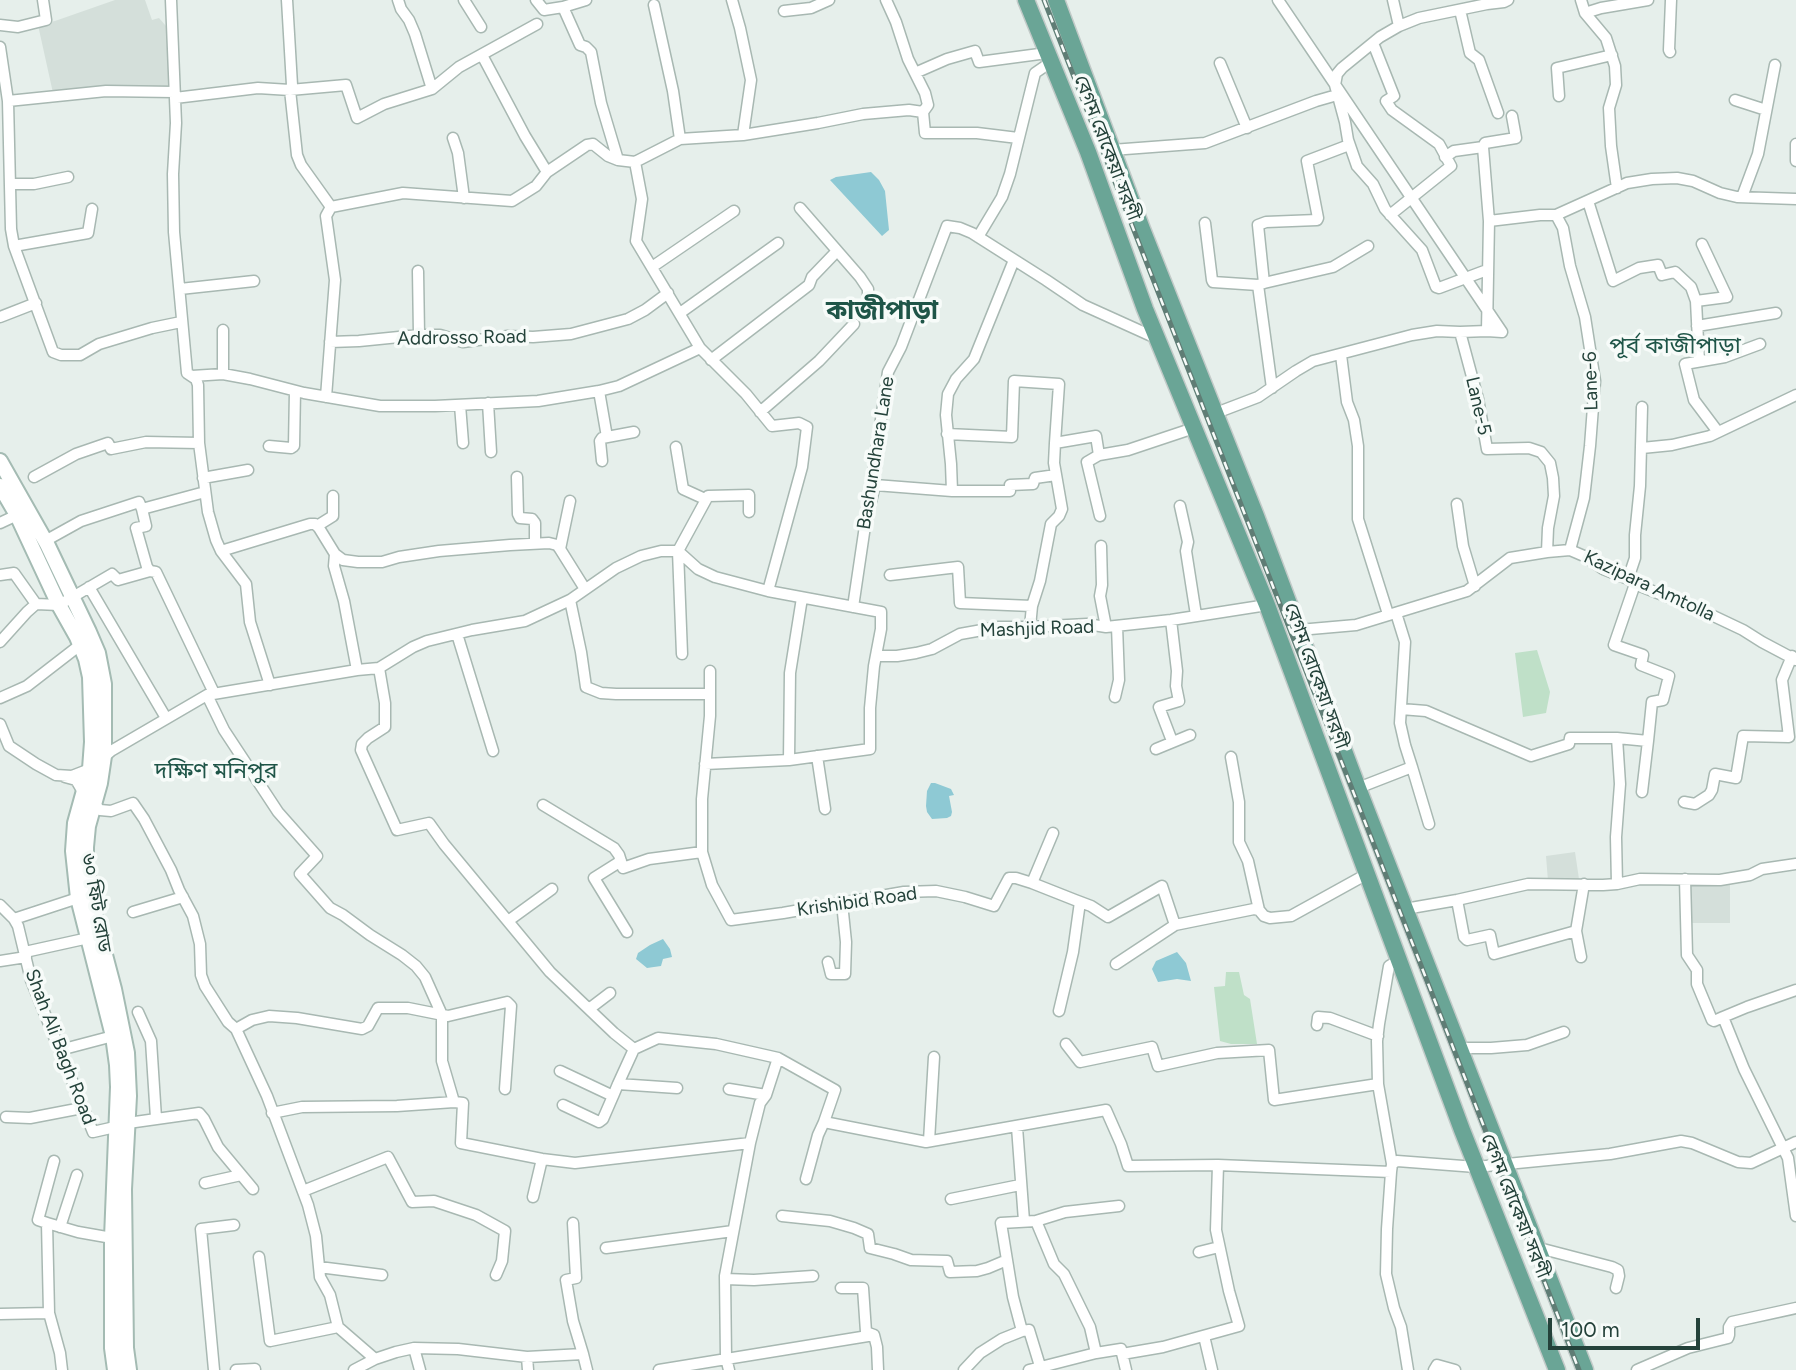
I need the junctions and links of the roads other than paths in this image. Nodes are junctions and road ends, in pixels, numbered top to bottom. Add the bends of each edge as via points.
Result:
1 (43, 0) edge
2 (171, 0) edge
3 (287, 0) edge
4 (398, 0) edge
5 (464, 0) edge
6 (536, 0) edge
7 (586, 0) edge
8 (732, 0) edge
9 (829, 0) edge
10 (886, 0) edge
11 (1026, 0) edge
12 (1056, 0) edge
13 (1278, 0) edge
14 (1285, 0) edge
15 (1393, 0) edge
16 (1508, 0) edge
17 (1581, 0) edge
18 (1648, 0) edge
19 (1671, 0) edge
20 (1486, 2) edge
21 (654, 5) dead end
22 (563, 7) junction
23 (1461, 10) junction
24 (784, 11) dead end
25 (1585, 13) junction
26 (537, 24) dead end
27 (0, 25) edge
28 (1399, 26) junction
29 (481, 27) dead end
30 (1302, 28) dead end
31 (1373, 43) junction
32 (0, 47) edge
33 (1075, 51) junction
34 (1670, 52) dead end
35 (482, 55) junction
36 (1612, 55) junction
37 (1049, 57) junction
38 (1220, 64) dead end
39 (1775, 65) dead end
40 (915, 73) junction
41 (432, 89) junction
42 (290, 90) junction
43 (174, 95) junction
44 (1336, 95) junction
45 (1559, 96) dead end
46 (1735, 100) dead end
47 (8, 101) junction
48 (1766, 110) junction
49 (923, 112) junction
50 (1498, 113) dead end
51 (1512, 116) dead end
52 (1247, 128) junction
53 (743, 135) junction
54 (453, 138) dead end
55 (1018, 138) junction
56 (680, 139) junction
57 (1796, 144) edge
58 (1349, 145) junction
59 (1483, 147) junction
60 (1112, 150) junction
61 (1446, 157) junction
62 (618, 160) junction
63 (1796, 161) edge
64 (635, 162) junction
65 (547, 172) junction
66 (68, 177) dead end
67 (7, 186) edge
68 (1617, 188) junction
69 (1742, 197) junction
70 (464, 198) junction
71 (1796, 199) edge
72 (1588, 201) junction
73 (331, 207) junction
74 (800, 208) dead end
75 (92, 209) dead end
76 (734, 211) dead end
77 (1390, 215) junction
78 (1556, 215) junction
79 (1489, 221) junction
80 (1205, 223) dead end
81 (978, 236) junction
82 (778, 243) dead end
83 (1702, 244) dead end
84 (14, 246) junction
85 (1368, 246) dead end
86 (837, 251) junction
87 (1014, 260) junction
88 (652, 267) junction
89 (1487, 270) junction
90 (418, 271) dead end
91 (254, 281) dead end
92 (1261, 284) junction
93 (180, 289) junction
94 (667, 293) junction
95 (868, 298) dead end
96 (1696, 300) junction
97 (36, 303) junction
98 (680, 313) junction
99 (1776, 313) dead end
100 (0, 317) edge
101 (181, 322) junction
102 (854, 324) dead end
103 (1697, 326) junction
104 (223, 330) dead end
105 (1487, 331) junction
106 (1460, 332) junction
107 (419, 335) junction
108 (1157, 338) junction
109 (330, 342) junction
110 (1760, 344) dead end
111 (701, 348) junction
112 (1340, 355) junction
113 (711, 360) junction
114 (1699, 361) junction
115 (223, 374) junction
116 (192, 376) junction
117 (1272, 388) junction
118 (295, 391) junction
119 (599, 391) junction
120 (1796, 395) edge
121 (326, 397) junction
122 (488, 403) junction
123 (460, 405) junction
124 (1642, 407) dead end
125 (760, 412) junction
126 (1216, 413) junction
127 (1194, 428) junction
128 (634, 432) dead end
129 (1718, 432) junction
130 (947, 434) junction
131 (607, 437) junction
132 (199, 443) junction
133 (463, 443) dead end
134 (1055, 443) junction
135 (269, 446) dead end
136 (676, 447) dead end
137 (1642, 448) junction
138 (491, 452) dead end
139 (1099, 455) junction
140 (0, 461) edge
141 (601, 461) dead end
142 (248, 470) dead end
143 (1056, 475) junction
144 (34, 477) dead end
145 (517, 477) dead end
146 (203, 478) junction
147 (874, 485) junction
148 (0, 486) edge
149 (952, 491) junction
150 (205, 492) junction
151 (333, 496) dead end
152 (705, 499) junction
153 (570, 501) dead end
154 (1457, 504) dead end
155 (1180, 506) dead end
156 (142, 509) junction
157 (748, 512) dead end
158 (17, 515) junction
159 (1100, 516) dead end
160 (0, 523) edge
161 (317, 526) junction
162 (45, 541) junction
163 (535, 543) junction
164 (1101, 546) dead end
165 (560, 549) junction
166 (1570, 550) junction
167 (221, 551) junction
168 (678, 551) junction
169 (1547, 552) junction
170 (335, 554) junction
171 (150, 572) junction
172 (0, 575) edge
173 (890, 575) dead end
174 (1631, 581) junction
175 (1475, 586) junction
176 (89, 587) junction
177 (584, 589) junction
178 (768, 591) junction
179 (803, 597) junction
180 (570, 600) junction
181 (65, 601) junction
182 (36, 604) junction
183 (1267, 605) junction
184 (1032, 606) junction
185 (853, 607) junction
186 (1392, 614) junction
187 (1196, 615) junction
188 (1171, 620) junction
189 (1111, 626) junction
190 (1030, 627) junction
191 (1299, 630) junction
192 (457, 634) junction
193 (0, 642) edge
194 (80, 645) junction
195 (682, 654) dead end
196 (877, 656) junction
197 (1794, 658) edge
198 (379, 668) junction
199 (357, 670) junction
200 (710, 671) dead end
201 (270, 685) junction
202 (211, 694) junction
203 (710, 694) junction
204 (1115, 697) dead end
205 (0, 698) edge
206 (1401, 709) junction
207 (166, 718) junction
208 (0, 724) edge
209 (1189, 735) dead end
210 (1617, 738) junction
211 (1172, 741) junction
212 (1648, 741) junction
213 (100, 747) junction
214 (5, 749) edge
215 (1156, 749) dead end
216 (493, 751) dead end
217 (817, 756) junction
218 (1231, 757) dead end
219 (789, 760) junction
220 (705, 764) junction
221 (1412, 767) junction
222 (90, 769) junction
223 (64, 776) junction
224 (1358, 788) junction
225 (1642, 792) dead end
226 (1685, 802) dead end
227 (87, 803) junction
228 (543, 805) dead end
229 (825, 809) dead end
230 (1429, 824) dead end
231 (1053, 832) dead end
232 (702, 852) junction
233 (621, 861) junction
234 (1796, 864) edge
235 (1367, 874) junction
236 (1685, 878) junction
237 (1032, 883) junction
238 (1584, 884) junction
239 (1617, 884) junction
240 (552, 890) dead end
241 (85, 896) junction
242 (183, 897) junction
243 (1457, 900) junction
244 (1080, 902) junction
245 (842, 903) junction
246 (0, 905) edge
247 (1405, 909) junction
248 (1259, 910) junction
249 (133, 912) dead end
250 (14, 919) junction
251 (508, 920) junction
252 (1175, 925) junction
253 (1576, 931) junction
254 (628, 932) dead end
255 (94, 937) junction
256 (26, 955) junction
257 (1581, 957) dead end
258 (1399, 960) junction
259 (0, 961) edge
260 (828, 962) dead end
261 (1116, 964) dead end
262 (1796, 990) edge
263 (611, 993) dead end
264 (589, 1009) junction
265 (1059, 1011) dead end
266 (138, 1012) dead end
267 (442, 1015) junction
268 (1723, 1017) junction
269 (1317, 1024) dead end
270 (236, 1029) junction
271 (1564, 1032) dead end
272 (118, 1035) junction
273 (1378, 1036) junction
274 (1066, 1044) dead end
275 (1461, 1048) junction
276 (634, 1049) junction
277 (60, 1050) junction
278 (934, 1057) dead end
279 (778, 1058) junction
280 (560, 1071) dead end
281 (618, 1084) junction
282 (1378, 1084) junction
283 (677, 1088) dead end
284 (505, 1089) dead end
285 (729, 1089) dead end
286 (766, 1095) junction
287 (613, 1096) junction
288 (454, 1102) junction
289 (563, 1105) dead end
290 (82, 1108) junction
291 (272, 1113) junction
292 (6, 1117) dead end
293 (156, 1118) junction
294 (824, 1122) junction
295 (122, 1125) junction
296 (1017, 1127) junction
297 (929, 1142) junction
298 (1796, 1142) edge
299 (750, 1143) junction
300 (1784, 1149) junction
301 (542, 1159) junction
302 (54, 1161) dead end
303 (1505, 1164) junction
304 (1218, 1165) junction
305 (1476, 1167) junction
306 (1392, 1168) junction
307 (77, 1175) dead end
308 (241, 1175) junction
309 (806, 1179) dead end
310 (205, 1183) dead end
311 (1020, 1185) junction
312 (253, 1189) dead end
313 (303, 1191) junction
314 (533, 1197) dead end
315 (951, 1199) dead end
316 (1119, 1206) dead end
317 (782, 1216) dead end
318 (1796, 1216) edge
319 (1024, 1221) junction
320 (1036, 1221) junction
321 (47, 1223) junction
322 (573, 1223) dead end
323 (234, 1225) dead end
324 (60, 1227) junction
325 (733, 1231) junction
326 (112, 1238) junction
327 (1219, 1247) junction
328 (606, 1248) dead end
329 (1199, 1252) dead end
330 (1541, 1253) junction
331 (259, 1257) dead end
332 (1007, 1260) junction
333 (319, 1267) junction
334 (382, 1275) dead end
335 (496, 1275) dead end
336 (813, 1276) dead end
337 (726, 1279) junction
338 (841, 1288) dead end
339 (1616, 1289) dead end
340 (119, 1302) junction
341 (1796, 1308) edge
342 (0, 1314) edge
343 (49, 1314) junction
344 (338, 1327) junction
345 (1022, 1331) junction
346 (874, 1335) junction
347 (1204, 1336) junction
348 (1576, 1347) junction
349 (414, 1348) junction
350 (1096, 1353) junction
351 (583, 1354) junction
352 (1122, 1354) junction
353 (527, 1357) junction
354 (726, 1358) junction
355 (375, 1359) junction
356 (1554, 1363) edge
357 (1040, 1366) junction
358 (680, 1368) edge
359 (255, 1369) edge
360 (62, 1370) edge
361 (115, 1370) edge
362 (129, 1370) edge
363 (214, 1370) edge
364 (236, 1370) edge
365 (354, 1370) edge
366 (420, 1370) edge
367 (528, 1370) edge
368 (587, 1370) edge
369 (659, 1370) edge
370 (729, 1370) edge
371 (878, 1370) edge
372 (964, 1370) edge
373 (1029, 1370) edge
374 (1126, 1370) edge
375 (1212, 1370) edge
376 (1408, 1370) edge
377 (1434, 1370) edge
378 (1455, 1370) edge
379 (1585, 1370) edge
380 (1637, 1370) edge

1 - 27 street via 46,20 18,27
2 - 43 street
3 - 42 street
4 - 41 street via 415,34
5 - 29 street
6 - 22 street via 544,10
7 - 22 street
8 - 53 street via 751,80
9 - 24 street
10 - 40 street
11 - 37 main road, বেগম রোকেয়া সরণী
12 - 33 main road, বেগম রোকেয়া সরণী
13 - 105 street via 1502,332
14 - 30 street
15 - 28 street
16 - 20 street
17 - 25 street
18 - 25 street
19 - 34 street
20 - 23 street
21 - 56 street
22 - 62 street via 580,45 591,52
23 - 28 street
23 - 50 street via 1470,53 1479,60
25 - 36 street via 1606,38
26 - 35 street
28 - 31 street
31 - 44 street via 1337,74
31 - 61 street via 1394,96 1386,101 1438,144
32 - 47 street
33 - 37 main road
33 - 60 main road, বেগম রোকেয়া সরণী
35 - 41 street
35 - 65 street
36 - 45 street via 1557,68
36 - 68 street via 1616,85 1609,108
37 - 40 street via 979,62 975,51
37 - 55 street via 1035,73
37 - 108 main road, বেগম রোকেয়া সরণী
38 - 52 street
39 - 48 street
40 - 49 street via 928,105
41 - 42 street via 357,118 346,85
42 - 43 street
42 - 73 street via 297,155
43 - 47 street via 106,91
43 - 93 street via 174,232
44 - 52 street
44 - 58 street
46 - 48 street
47 - 67 street
48 - 69 street via 1758,153
49 - 53 street via 863,114
49 - 55 street via 925,133
51 - 59 street via 1516,138
52 - 60 street via 1205,143
53 - 56 street
54 - 70 street
55 - 81 street via 1002,197
56 - 64 street
57 - 63 street
58 - 77 street via 1357,166
58 - 92 street via 1307,161 1317,220 1258,225
59 - 61 street via 1454,151
59 - 79 street
60 - 126 main road, বেগম রোকেয়া সরণী
61 - 77 street via 1451,166
62 - 64 street
62 - 65 street via 593,144 587,145
64 - 88 street via 642,199 636,241
65 - 70 street via 536,186 512,201
66 - 67 street
67 - 84 street
68 - 69 street via 1677,178
68 - 72 street
69 - 71 street
70 - 73 street via 403,193
72 - 78 street
72 - 96 street via 1613,281 1639,268 1658,265 1662,275 1675,272 1691,287
73 - 109 street via 326,216 335,280
74 - 86 street
75 - 84 street via 86,234
76 - 88 street
77 - 89 street via 1422,250 1437,288
78 - 79 street
78 - 166 street, Lane-6 via 1585,317 1595,381 1584,498
79 - 89 street
80 - 92 street via 1212,281
81 - 87 street
81 - 147 street, Bashundhara Lane via 947,226 888,372
82 - 98 street
83 - 96 street via 1727,297
84 - 97 street
85 - 92 street via 1333,267
86 - 95 street via 868,289
86 - 113 street via 809,285
87 - 108 street via 1083,305
87 - 130 street via 974,359 948,394
88 - 94 street
89 - 105 street
90 - 107 street
91 - 93 street
92 - 117 street
93 - 101 street
94 - 98 street
94 - 107 street, Addrosso Road via 628,319 571,334 463,342
96 - 103 street
97 - 100 street
97 - 101 street via 53,352 61,355 80,355 99,344
98 - 111 street
99 - 103 street
101 - 116 street via 187,373
102 - 125 street via 820,361
103 - 114 street
104 - 115 street
105 - 106 street
106 - 112 street via 1412,335
106 - 169 street, Lane-5 via 1487,449 1529,448 1541,452 1550,463 1554,496
107 - 109 street, Addrosso Road
108 - 127 main road, বেগম রোকেয়া সরণী
109 - 121 street
110 - 114 street
111 - 113 street
111 - 119 street
112 - 117 street via 1313,361
112 - 186 street via 1358,446 1359,519
113 - 125 street
114 - 129 street via 1685,364 1694,400
115 - 116 street
115 - 118 street
116 - 132 street via 198,385
117 - 126 street
118 - 121 street
118 - 135 street via 294,446
119 - 122 street
119 - 131 street
120 - 129 street
121 - 123 street via 380,406
122 - 123 street
122 - 138 street
123 - 133 street
124 - 137 street
125 - 178 street via 772,426 799,423 807,427 802,467
126 - 191 main road, বেগম রোকেয়া সরণী
127 - 139 street
127 - 183 main road, বেগম রোকেয়া সরণী
128 - 131 street
129 - 137 street via 1672,446
130 - 134 street via 1012,437 1014,381 1059,384
130 - 149 street
131 - 141 street via 600,441
132 - 144 street via 146,442 111,449 108,443
132 - 146 street
134 - 139 street via 1096,436
134 - 143 street
136 - 152 street via 683,489
137 - 174 street
139 - 159 street via 1087,462
140 - 162 street, ৬০ ফিট রোড
142 - 146 street
143 - 149 street via 1035,478 1033,484 1010,485 1010,491
143 - 184 street via 1062,509 1051,524
145 - 163 street via 518,514 535,523
146 - 150 street
147 - 149 street
147 - 185 street, Bashundhara Lane
148 - 158 street, ৬০ ফিট রোড
150 - 156 street
150 - 167 street
151 - 161 street via 332,516
152 - 157 street via 749,495
152 - 168 street
153 - 165 street
154 - 175 street
155 - 187 street
156 - 162 street via 139,502 81,521
156 - 171 street via 146,526 136,528
158 - 160 street
158 - 181 street, ৬০ ফিট রোড
161 - 167 street via 310,524
161 - 170 street
162 - 181 street, ৬০ ফিট রোড
163 - 165 street
163 - 170 street via 415,554 382,562 343,560
164 - 189 street via 1100,596
165 - 177 street
166 - 169 street, Kazipara Amtolla
166 - 174 street, Kazipara Amtolla
167 - 201 street via 246,584 250,622
168 - 177 street via 641,556
168 - 178 street via 715,577
168 - 195 street
169 - 175 street, Kazipara Amtolla via 1510,558
170 - 199 street
171 - 176 street via 118,580 112,574
171 - 202 street via 156,572
172 - 182 street via 14,573
173 - 184 street via 958,567 960,603
174 - 197 street, Kazipara Amtolla via 1705,612
174 - 212 street via 1614,645 1643,655 1641,665 1669,676 1662,700 1653,702
175 - 186 street, Kazipara Amtolla
176 - 181 street
176 - 207 street
177 - 180 street
178 - 179 street
179 - 185 street
179 - 219 street via 790,673
180 - 192 street via 525,621
180 - 203 street via 586,687 616,694
181 - 182 street
181 - 194 street, ৬০ ফিট রোড
181 - 213 street, ৬০ ফিট রোড via 89,632 99,660 104,684
182 - 193 street
183 - 187 street, Mashjid Road
183 - 235 main road, বেগম রোকেয়া সরণী
184 - 190 street
185 - 196 street via 881,612
186 - 191 street, Kazipara Amtolla via 1356,625
186 - 206 street via 1405,642
187 - 188 street, Mashjid Road
188 - 189 street, Mashjid Road
188 - 211 street via 1179,701 1159,707
189 - 190 street, Mashjid Road
189 - 204 street, Mashjid Road via 1119,680
190 - 196 street, Mashjid Road via 979,630 932,649
191 - 224 main road, বেগম রোকেয়া সরণী
192 - 198 street via 426,641
192 - 216 street
194 - 205 street via 27,685
194 - 213 street, ৬০ ফিট রোড via 90,677
196 - 217 street via 870,748
197 - 226 street via 1782,681 1789,737 1743,736 1736,778 1715,774 1709,795 1695,804
198 - 199 street
198 - 251 street via 385,727 362,744 361,750 397,830 429,823
199 - 201 street
200 - 203 street
201 - 202 street
202 - 207 street
202 - 267 street via 224,730 278,812 317,856 300,874 330,908 416,966
203 - 220 street
206 - 210 street via 1426,711 1531,756 1569,744 1570,738
206 - 221 street via 1400,723
207 - 213 street
208 - 214 street
209 - 211 street
210 - 212 street
210 - 239 street
211 - 215 street
212 - 225 street
213 - 222 street, ৬০ ফিট রোড
213 - 227 street, ৬০ ফিট রোড via 100,783
214 - 223 street
217 - 219 street
217 - 229 street
218 - 248 street via 1239,802 1239,842
219 - 220 street
220 - 232 street
221 - 224 street
221 - 230 street
222 - 223 street
222 - 227 street, ৬০ ফিট রোড
223 - 227 street via 76,780
224 - 247 main road, বেগম রোকেয়া সরণী
227 - 241 street, ৬০ ফিট রোড via 74,830 73,851
227 - 242 street via 111,811 133,803
228 - 233 street via 614,848
231 - 237 street
232 - 233 street via 649,859 624,868
232 - 245 street, Krishibid Road via 712,885 731,920
233 - 254 street via 594,878
234 - 236 street via 1720,880
235 - 248 street via 1291,915 1270,918
235 - 258 main road, বেগম রোকেয়া সরণী
236 - 239 street via 1640,878
236 - 268 street via 1686,954 1697,970 1697,984 1712,1020
237 - 244 street
237 - 245 street, Krishibid Road via 1009,878 994,906 936,891
238 - 239 street
238 - 243 street via 1528,884
238 - 253 street
240 - 251 street
241 - 250 street
241 - 255 street, ৬০ ফিট রোড
242 - 249 street
242 - 270 street via 198,930 205,986
243 - 247 street
243 - 253 street via 1464,937 1490,935 1494,954
244 - 252 street via 1108,917 1162,886
244 - 265 street
245 - 260 street via 845,974 831,974
246 - 250 street, Shah Ali Bagh Road
247 - 275 main road, বেগম রোকেয়া সরণী
248 - 252 street
250 - 256 street, Shah Ali Bagh Road
251 - 264 street via 550,972
252 - 261 street
253 - 257 street
255 - 256 street
255 - 272 street, ৬০ ফিট রোড
256 - 259 street
256 - 277 street, Shah Ali Bagh Road
258 - 273 street via 1389,966
258 - 305 main road, বেগম রোকেয়া সরণী
262 - 268 street
263 - 264 street
264 - 276 street
266 - 293 street via 151,1041
267 - 270 street via 378,1008 362,1029 269,1016
267 - 284 street via 502,1002 511,1006
267 - 288 street via 442,1061
268 - 300 street
269 - 273 street via 1318,1017 1330,1018
270 - 291 street
271 - 275 street via 1527,1045
272 - 277 street
272 - 295 street, ৬০ ফিট রোড
273 - 282 street
274 - 282 street via 1080,1062 1152,1046 1158,1066 1217,1053 1269,1050 1274,1100
275 - 303 main road, বেগম রোকেয়া সরণী
276 - 279 street via 658,1038 716,1044
276 - 281 street
277 - 290 street, Shah Ali Bagh Road
278 - 297 street
279 - 286 street
279 - 294 street via 835,1090
280 - 287 street
281 - 283 street
281 - 287 street
282 - 306 street
285 - 286 street
286 - 299 street
287 - 289 street via 599,1122
288 - 291 street via 318,1106
288 - 301 street via 464,1104 461,1143
290 - 292 street via 30,1118
290 - 295 street, Shah Ali Bagh Road via 93,1132
291 - 313 street
293 - 295 street
293 - 308 street via 199,1113
294 - 297 street
294 - 309 street
295 - 326 street, ৬০ ফিট রোড
295 - 340 street, ৬০ ফিট রোড
296 - 297 street
296 - 304 street via 1106,1110 1128,1166
296 - 311 street
298 - 300 street
299 - 301 street via 575,1163
299 - 325 street
300 - 303 street via 1751,1163 1681,1142
300 - 318 street
301 - 314 street
302 - 321 street via 38,1220
303 - 305 street
303 - 330 main road, বেগম রোকেয়া সরণী
304 - 306 street
304 - 327 street
305 - 306 street via 1397,1161
305 - 356 main road, বেগম রোকেয়া সরণী
306 - 376 street via 1387,1274
307 - 324 street
308 - 310 street
308 - 312 street
311 - 315 street
311 - 319 street
313 - 333 street
313 - 335 street via 388,1157 412,1202 434,1201 477,1215 505,1231
316 - 320 street via 1065,1212
317 - 332 street via 854,1228 868,1234 870,1248 911,1260 947,1261 950,1272 976,1271
319 - 320 street
319 - 332 street via 1001,1223
320 - 350 street via 1090,1327
321 - 324 street
321 - 343 street
322 - 351 street via 576,1278 566,1280
323 - 363 street via 201,1229
324 - 326 street
325 - 328 street
325 - 337 street
326 - 340 street, ৬০ ফিট রোড
327 - 329 street
327 - 347 street via 1239,1326
330 - 339 street via 1612,1267 1618,1270
330 - 348 main road, বেগম রোকেয়া সরণী
331 - 344 street via 270,1341
332 - 345 street
333 - 334 street
333 - 344 street
336 - 337 street
337 - 354 street
338 - 346 street via 863,1288 866,1332
340 - 361 street, ৬০ ফিট রোড via 112,1348
340 - 362 street, ৬০ ফিট রোড
341 - 380 street via 1732,1322 1728,1338 1688,1348
342 - 343 street
343 - 360 street
344 - 355 street
345 - 357 street via 1029,1330
345 - 372 street via 980,1353
346 - 354 street
346 - 371 street
347 - 352 street
347 - 375 street
348 - 356 main road
348 - 379 main road, বেগম রোকেয়া সরণী
349 - 353 street
349 - 355 street
349 - 366 street
350 - 352 street via 1121,1349
350 - 357 street
351 - 353 street
351 - 368 street
352 - 374 street
353 - 367 street
354 - 358 street
354 - 370 street
355 - 365 street
357 - 373 street
358 - 369 street
359 - 364 street
377 - 378 street via 1437,1365

